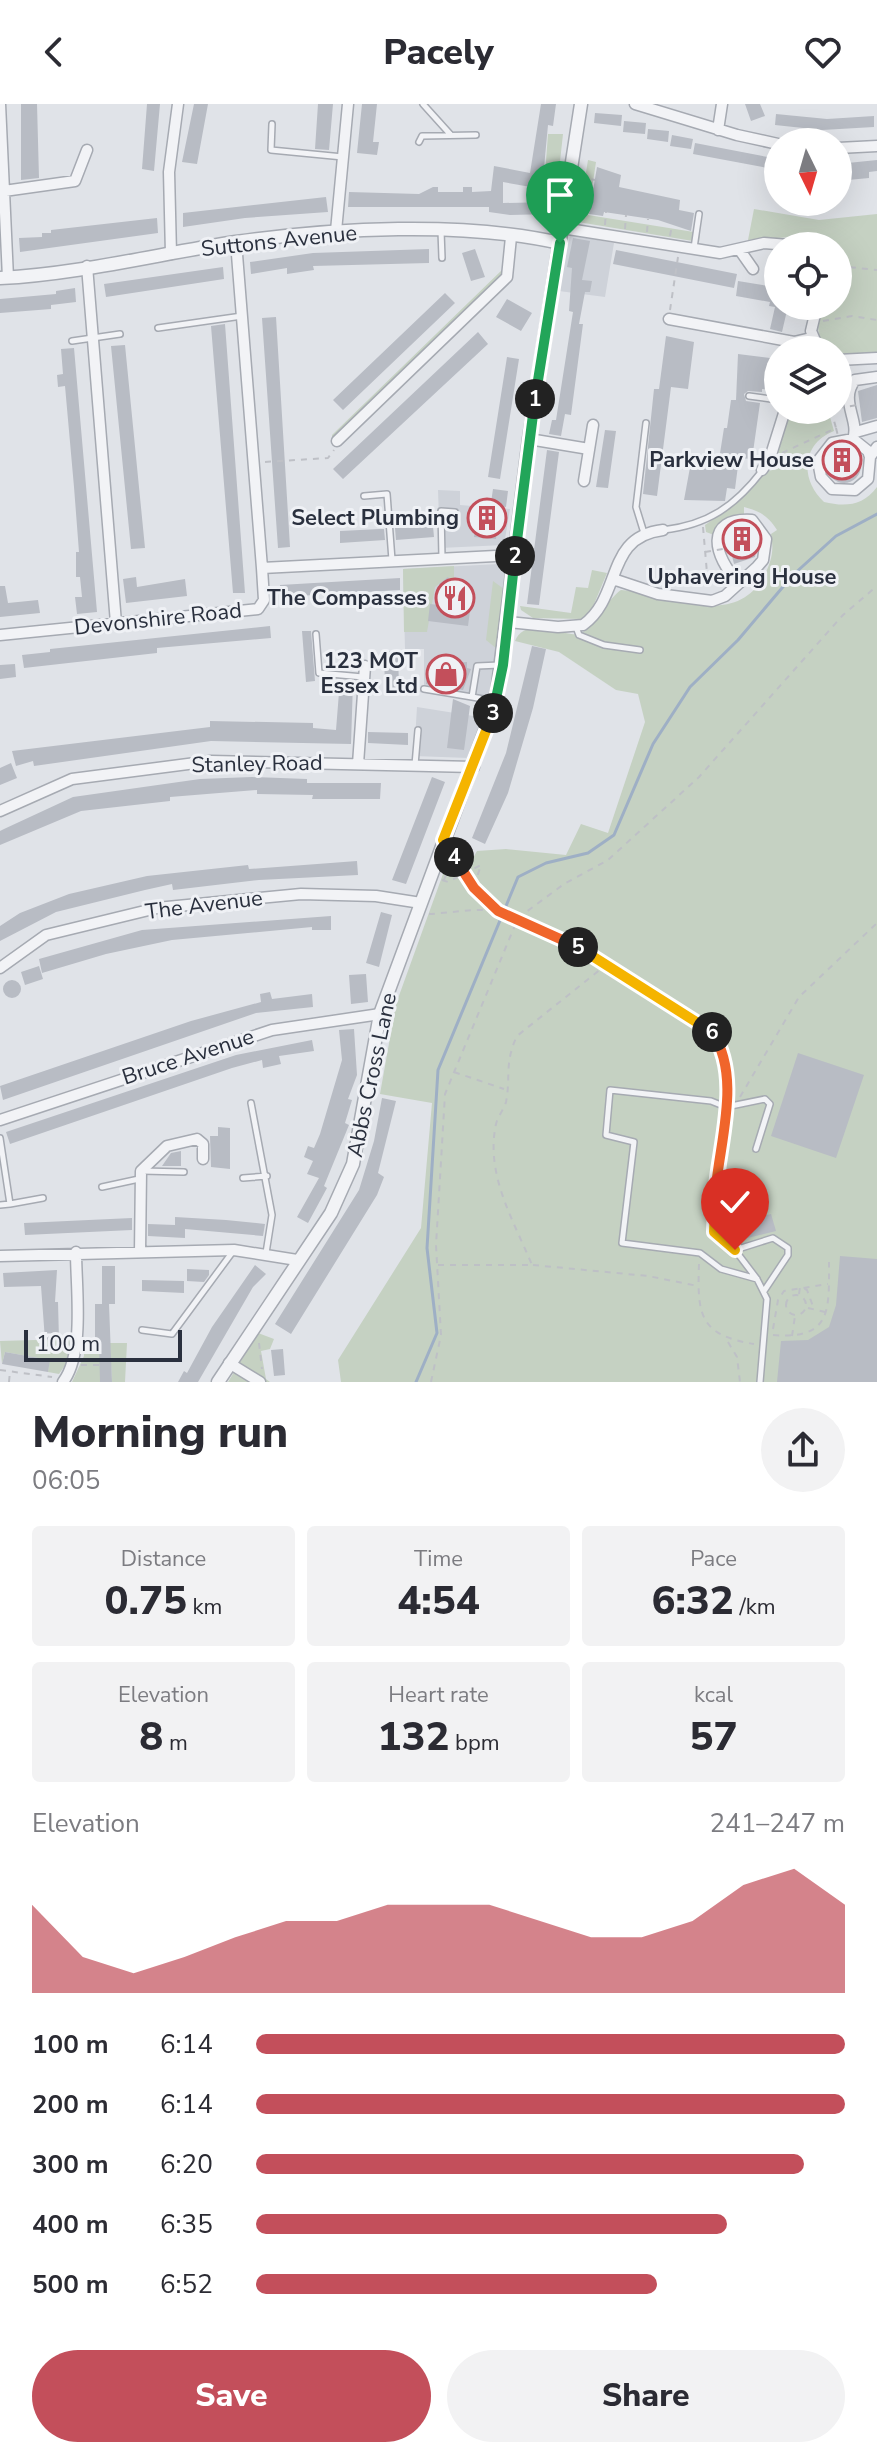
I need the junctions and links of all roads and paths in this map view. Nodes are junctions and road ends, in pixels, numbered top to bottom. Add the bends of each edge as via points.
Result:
1 (0, 104) edge
2 (178, 104) edge
3 (348, 104) edge
4 (423, 104) edge
5 (581, 104) edge
6 (722, 104) edge
7 (639, 105) edge
8 (272, 124) dead end
9 (718, 130) junction
10 (451, 135) junction
11 (476, 135) dead end
12 (764, 141) edge
13 (419, 142) dead end
14 (877, 146) edge
15 (852, 147) edge
16 (87, 150) dead end
17 (344, 157) junction
18 (571, 174) junction
19 (595, 180) dead end
20 (3, 194) edge
21 (567, 198) junction
22 (591, 203) dead end
23 (699, 214) dead end
24 (626, 215) dead end
25 (562, 228) junction
26 (336, 231) junction
27 (441, 231) junction
28 (511, 237) junction
29 (624, 238) junction
30 (236, 242) junction
31 (560, 243) junction
32 (764, 245) edge
33 (680, 247) junction
34 (694, 249) junction
35 (739, 249) junction
36 (171, 254) junction
37 (442, 258) dead end
38 (87, 266) junction
39 (852, 267) edge
40 (753, 269) dead end
41 (877, 270) edge
42 (4, 278) edge
43 (242, 316) junction
44 (669, 319) joint
45 (812, 320) edge
46 (877, 320) edge
47 (811, 324) junction
48 (158, 328) dead end
49 (120, 334) dead end
50 (764, 336) edge
51 (811, 336) edge
52 (94, 338) junction
53 (72, 341) dead end
54 (877, 358) edge
55 (852, 359) edge
56 (877, 377) edge
57 (749, 396) dead end
58 (764, 398) edge
59 (858, 405) dead end
60 (852, 406) edge
61 (646, 423) dead end
62 (781, 424) edge
63 (835, 424) edge
64 (593, 425) dead end
65 (877, 426) edge
66 (836, 428) junction
67 (855, 436) junction
68 (529, 439) junction
69 (337, 441) joint
70 (877, 447) edge
71 (841, 448) dead end
72 (589, 449) junction
73 (870, 457) junction
74 (770, 458) junction
75 (254, 463) junction
76 (762, 470) joint
77 (584, 481) dead end
78 (364, 496) dead end
79 (455, 512) dead end
80 (702, 522) junction
81 (663, 530) joint
82 (644, 533) junction
83 (728, 548) dead end
84 (705, 552) junction
85 (515, 555) junction
86 (442, 558) junction
87 (392, 561) junction
88 (262, 568) junction
89 (707, 573) dead end
90 (613, 579) junction
91 (738, 582) junction
92 (877, 586) edge
93 (508, 622) junction
94 (116, 623) junction
95 (576, 627) junction
96 (316, 634) dead end
97 (0, 635) edge
98 (640, 650) dead end
99 (503, 665) junction
100 (365, 672) joint
101 (424, 689) dead end
102 (472, 697) junction
103 (496, 701) junction
104 (418, 730) dead end
105 (358, 764) junction
106 (415, 766) junction
107 (474, 767) junction
108 (0, 811) edge
109 (443, 840) junction
110 (453, 856) junction
111 (463, 872) junction
112 (430, 876) junction
113 (444, 881) junction
114 (474, 888) junction
115 (418, 909) junction
116 (498, 911) junction
117 (518, 918) junction
118 (877, 923) edge
119 (607, 964) junction
120 (0, 968) edge
121 (380, 1014) junction
122 (454, 1072) junction
123 (505, 1089) junction
124 (251, 1103) dead end
125 (726, 1107) junction
126 (0, 1120) edge
127 (0, 1138) edge
128 (756, 1149) dead end
129 (203, 1159) dead end
130 (184, 1172) dead end
131 (140, 1175) junction
132 (267, 1176) junction
133 (243, 1178) dead end
134 (102, 1187) dead end
135 (43, 1198) dead end
136 (10, 1204) junction
137 (0, 1205) edge
138 (234, 1250) junction
139 (735, 1250) junction
140 (76, 1252) junction
141 (140, 1252) junction
142 (266, 1253) junction
143 (0, 1256) edge
144 (699, 1258) dead end
145 (297, 1260) junction
146 (829, 1262) dead end
147 (437, 1264) junction
148 (532, 1265) junction
149 (757, 1279) junction
150 (829, 1283) junction
151 (698, 1286) junction
152 (800, 1287) junction
153 (764, 1291) junction
154 (781, 1295) junction
155 (799, 1295) junction
156 (788, 1299) junction
157 (806, 1307) junction
158 (787, 1309) junction
159 (814, 1309) junction
160 (826, 1312) junction
161 (775, 1314) junction
162 (795, 1315) junction
163 (257, 1320) junction
164 (142, 1330) dead end
165 (764, 1334) junction
166 (772, 1335) junction
167 (792, 1336) junction
168 (726, 1340) junction
169 (763, 1345) junction
170 (229, 1363) junction
171 (73, 1365) junction
172 (100, 1365) dead end
173 (0, 1370) edge
174 (10, 1371) junction
175 (64, 1380) edge
176 (9, 1382) edge
177 (218, 1382) edge
178 (261, 1382) edge
179 (431, 1382) edge
180 (740, 1382) edge
181 (760, 1382) edge

1 - 20 street
2 - 36 street via 169,172
3 - 17 street
4 - 10 lane
5 - 18 street, Abbs Cross Lane
6 - 9 street
7 - 9 street
8 - 17 lane via 271,150
9 - 12 street
10 - 11 lane
10 - 13 lane via 422,136
14 - 15 street
16 - 20 street via 75,181
17 - 26 street
18 - 19 path
18 - 21 street, Abbs Cross Lane
20 - 42 street
21 - 22 path
21 - 25 street, Abbs Cross Lane
23 - 34 lane
24 - 29 path
25 - 29 street
25 - 31 street, Abbs Cross Lane
26 - 27 street, Suttons Avenue
26 - 30 street, Suttons Avenue
27 - 28 street, Suttons Avenue
27 - 37 lane
28 - 31 street, Suttons Avenue
28 - 69 street via 507,277
29 - 33 street
30 - 36 street, Suttons Avenue
30 - 43 street
31 - 68 street, Abbs Cross Lane
32 - 35 street
33 - 34 street
33 - 44 path
34 - 35 street
35 - 40 street
36 - 38 street, Suttons Avenue
38 - 42 street, Suttons Avenue
38 - 52 street
39 - 41 path
43 - 48 lane
43 - 75 street
44 - 50 street
45 - 47 street
46 - 47 path via 837,317
47 - 51 street
49 - 52 lane
52 - 53 lane
52 - 94 street
54 - 55 street
56 - 67 street via 855,380 849,390
57 - 58 lane
59 - 60 path, bridge
61 - 82 lane via 636,507
62 - 74 street
63 - 66 path
64 - 72 street
65 - 67 street
66 - 71 path, bridge
66 - 74 path
67 - 73 street
67 - 73 street via 820,453 825,484 838,492 862,486
68 - 72 street
68 - 85 street, Abbs Cross Lane
69 - 75 path via 328,458
70 - 73 street
72 - 77 street
74 - 76 street
75 - 88 street
76 - 80 lane via 733,505
78 - 87 lane via 387,494
79 - 86 lane via 441,511
80 - 81 lane
80 - 84 path
81 - 82 street
82 - 90 street via 629,543
83 - 84 path, bridge
84 - 89 path
85 - 86 street
85 - 93 street, Abbs Cross Lane
86 - 87 street
87 - 88 street
88 - 94 street, Devonshire Road via 264,600 258,609
90 - 91 street via 658,594 712,601
90 - 95 street via 595,614
91 - 91 street via 757,567 767,546 752,520 732,521 717,541 722,561
92 - 117 path via 843,615 699,777 608,860
93 - 95 street
93 - 99 street, Abbs Cross Lane
94 - 97 street, Devonshire Road
95 - 98 lane via 579,635 594,642
96 - 100 lane via 319,673
99 - 102 lane via 477,666
99 - 103 street, Abbs Cross Lane
100 - 105 street
101 - 102 lane
102 - 103 lane
103 - 107 street, Abbs Cross Lane
104 - 106 lane
105 - 106 street, Stanley Road
105 - 108 street, Stanley Road via 211,761 72,779
106 - 107 street, Stanley Road
107 - 109 street, Abbs Cross Lane
109 - 110 path
109 - 112 street, Abbs Cross Lane
110 - 111 path
110 - 113 path
111 - 113 path
111 - 114 path
111 - 114 path via 481,865
112 - 113 path
112 - 115 street, Abbs Cross Lane
114 - 116 path
115 - 116 path
115 - 120 street, The Avenue via 376,896 301,894 157,908 46,935
115 - 121 street, Abbs Cross Lane
116 - 117 path
117 - 119 path
117 - 122 path
118 - 125 path via 799,997 740,1097
119 - 123 path via 517,1036
119 - 125 path via 710,1030 725,1060
121 - 126 street, Bruce Avenue via 272,1030
121 - 145 street, Abbs Cross Lane via 353,1164 331,1213
122 - 123 path
122 - 147 path via 445,1094
123 - 148 path via 496,1127 497,1179
124 - 132 lane
125 - 128 lane via 765,1099 770,1104
125 - 139 lane via 712,1224 719,1239
125 - 149 lane via 610,1090 606,1135 634,1142 622,1243 700,1253 721,1269
127 - 136 lane
129 - 131 street via 203,1144 197,1139 167,1146
130 - 131 lane
131 - 134 lane
131 - 141 street
132 - 133 lane
132 - 142 lane via 272,1215
135 - 136 lane
136 - 137 lane
138 - 141 street
138 - 142 street
138 - 164 lane via 172,1334
139 - 149 lane
139 - 153 lane via 773,1238 788,1248
140 - 141 street
140 - 143 street
140 - 171 street
142 - 145 street
144 - 151 path
145 - 163 street, Abbs Cross Lane
146 - 150 path
147 - 148 path
147 - 179 path via 441,1335
148 - 151 path
149 - 153 lane
150 - 152 path
150 - 160 path
151 - 168 path via 712,1330
152 - 154 path
152 - 155 path
152 - 159 path via 811,1295
153 - 165 lane
154 - 156 path
154 - 161 path
155 - 156 path
155 - 157 path
156 - 158 path
157 - 159 path
157 - 162 path
158 - 161 path
158 - 162 path
159 - 160 path
160 - 167 path via 817,1328
161 - 166 path
162 - 167 path
163 - 170 street, Abbs Cross Lane
163 - 178 path
165 - 166 path
165 - 169 lane
166 - 167 path
168 - 169 path
168 - 180 path via 737,1357
169 - 181 lane
170 - 177 street, Abbs Cross Lane
170 - 178 street
171 - 172 path
171 - 175 street
173 - 174 path
174 - 175 path
174 - 176 path

